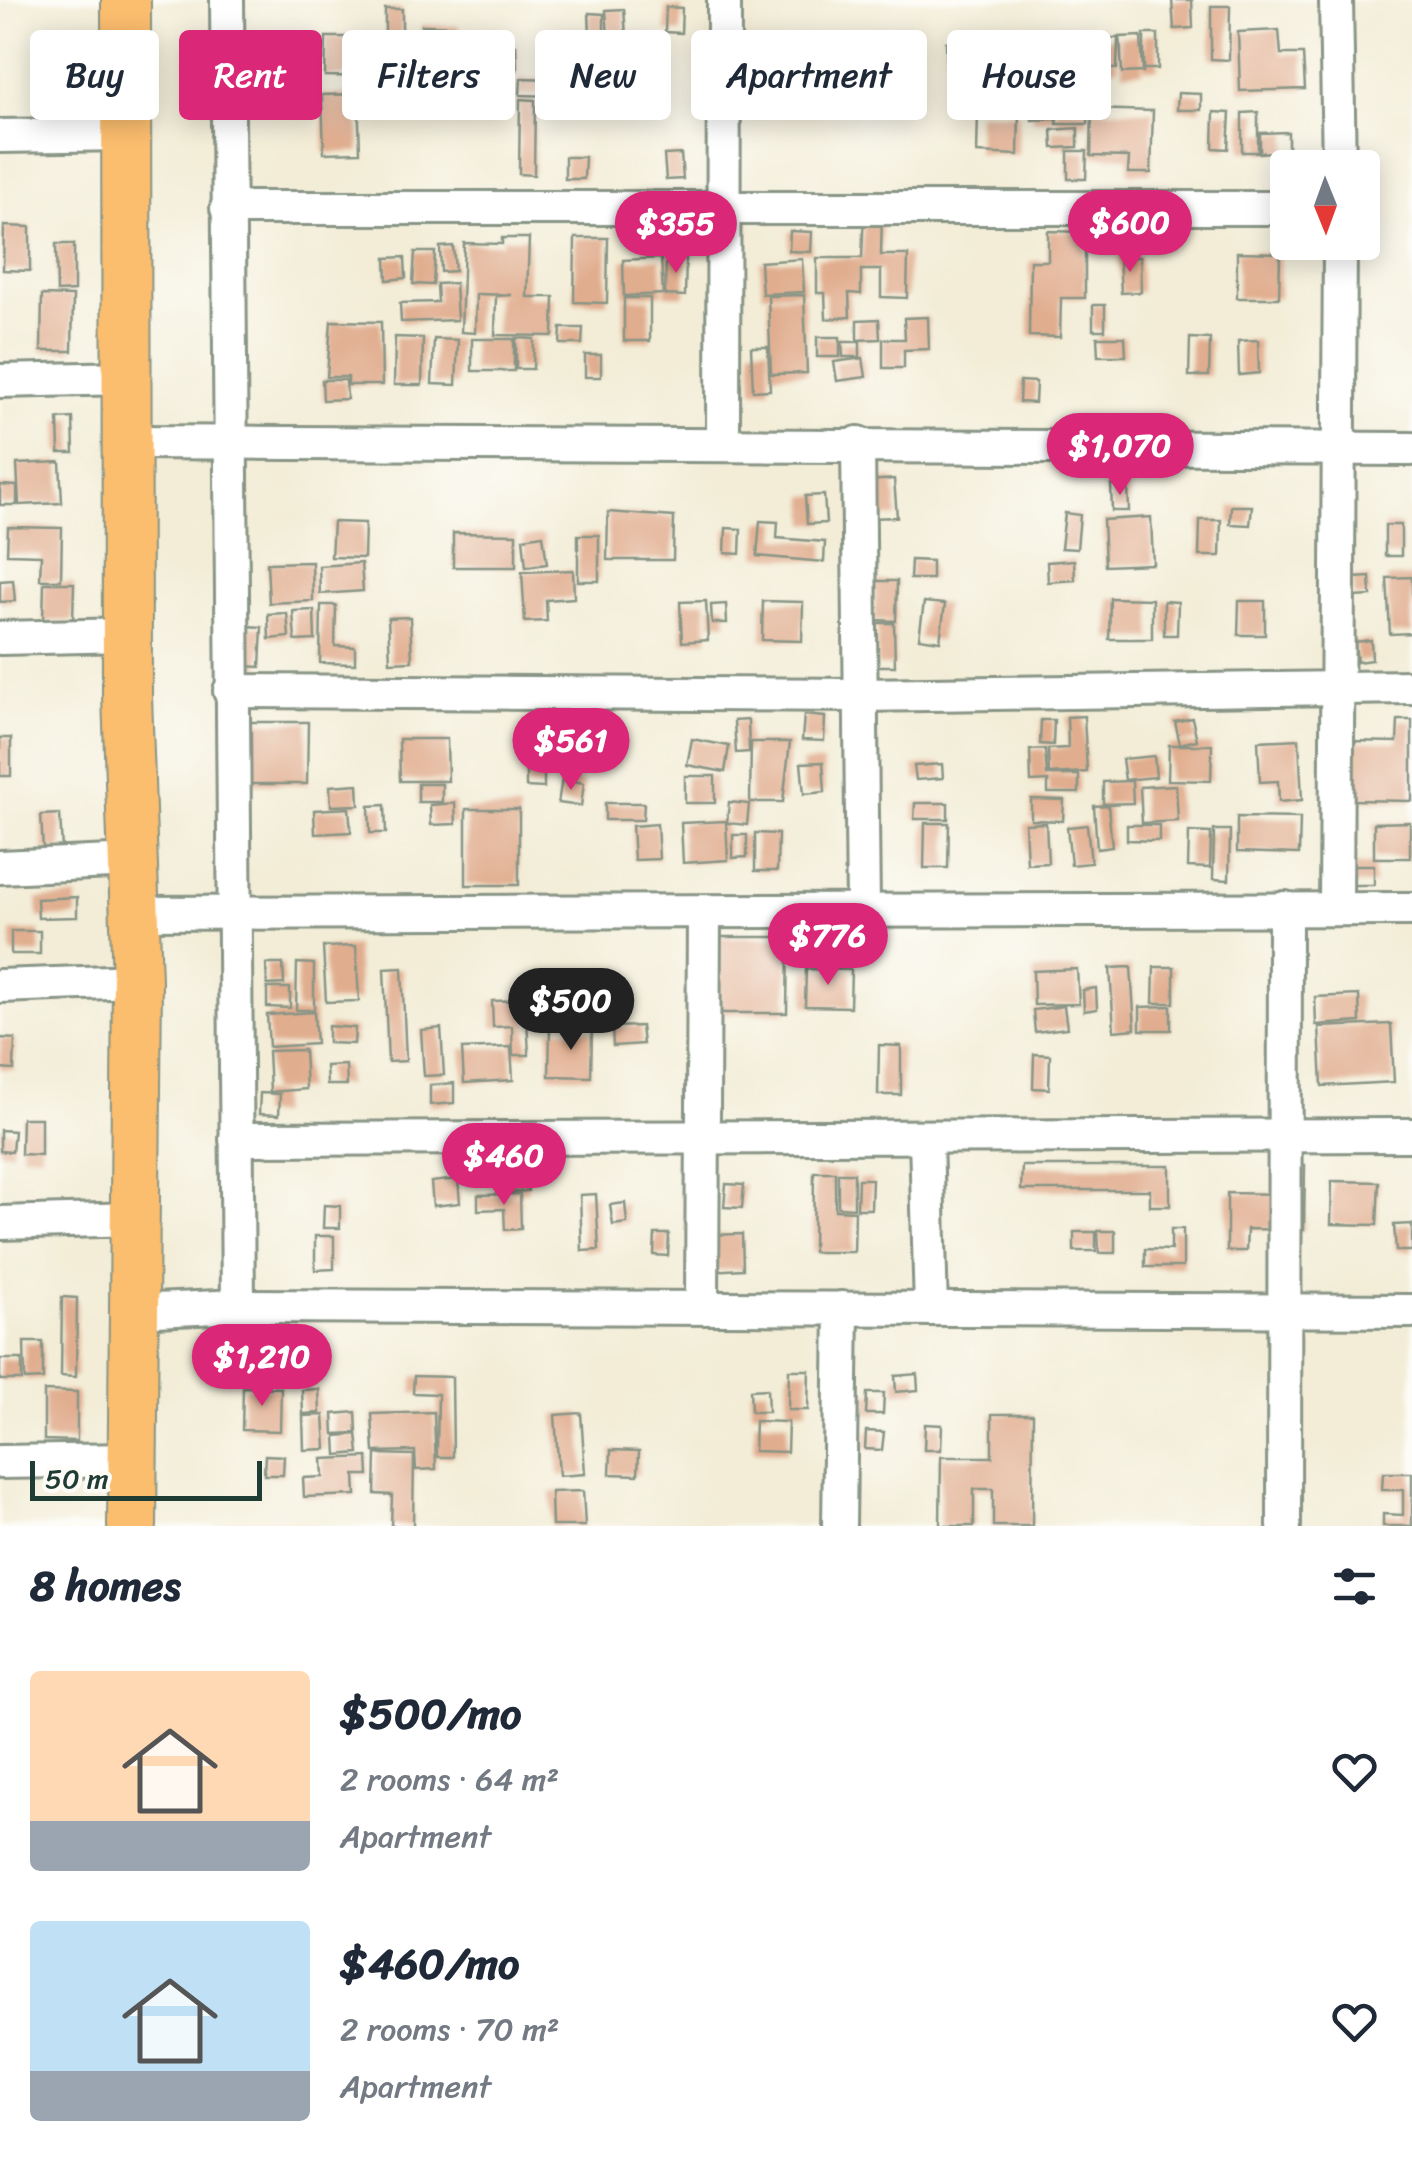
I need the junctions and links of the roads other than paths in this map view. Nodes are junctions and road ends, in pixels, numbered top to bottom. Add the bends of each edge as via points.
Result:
1 (126, 0) edge
2 (226, 0) edge
3 (724, 0) edge
4 (1336, 0) edge
5 (126, 134) junction
6 (0, 136) edge
7 (1339, 150) edge
8 (227, 208) junction
9 (1270, 208) edge
10 (724, 210) junction
11 (1340, 260) edge
12 (127, 378) junction
13 (0, 381) edge
14 (127, 442) junction
15 (228, 442) junction
16 (858, 444) junction
17 (724, 445) junction
18 (1412, 449) edge
19 (1341, 450) junction
20 (127, 634) junction
21 (0, 638) edge
22 (1335, 687) junction
23 (1412, 687) edge
24 (230, 691) junction
25 (860, 695) junction
26 (134, 861) junction
27 (0, 866) edge
28 (1285, 908) junction
29 (1336, 908) junction
30 (863, 909) junction
31 (1412, 909) edge
32 (135, 912) junction
33 (232, 914) junction
34 (704, 914) junction
35 (137, 981) junction
36 (0, 986) edge
37 (1412, 1135) edge
38 (236, 1139) junction
39 (703, 1139) junction
40 (926, 1139) junction
41 (1284, 1139) junction
42 (135, 1218) junction
43 (0, 1223) edge
44 (238, 1306) junction
45 (702, 1307) junction
46 (842, 1308) junction
47 (932, 1308) junction
48 (136, 1310) junction
49 (1284, 1311) junction
50 (1412, 1311) edge
51 (132, 1460) junction
52 (0, 1462) edge
53 (132, 1526) edge
54 (838, 1526) edge
55 (1284, 1526) edge

1 - 5 highway
2 - 8 street
3 - 10 street
4 - 7 street
5 - 6 street
5 - 12 highway
8 - 10 street
8 - 15 street
9 - 10 street
10 - 17 street
11 - 19 street
12 - 13 street
12 - 14 highway
14 - 15 street
14 - 20 highway
15 - 17 street
15 - 24 street
16 - 17 street
16 - 19 street
16 - 25 street
18 - 19 street
19 - 22 street
20 - 21 street
20 - 26 highway
22 - 23 street
22 - 25 street
22 - 29 street
24 - 25 street
24 - 33 street
25 - 30 street
26 - 27 street
26 - 32 highway
28 - 29 street
28 - 30 street
28 - 41 street
29 - 31 street
30 - 34 street
32 - 33 street
32 - 35 highway
33 - 34 street
33 - 38 street
34 - 39 street
35 - 36 street
35 - 42 highway
37 - 41 street
38 - 39 street
38 - 44 street
39 - 40 street
39 - 45 street
40 - 41 street
40 - 47 street
41 - 49 street
42 - 43 street
42 - 48 highway
44 - 45 street
44 - 48 street
45 - 46 street
46 - 47 street
46 - 54 street
47 - 49 street
48 - 51 highway
49 - 50 street
49 - 55 street
51 - 52 street
51 - 53 highway

